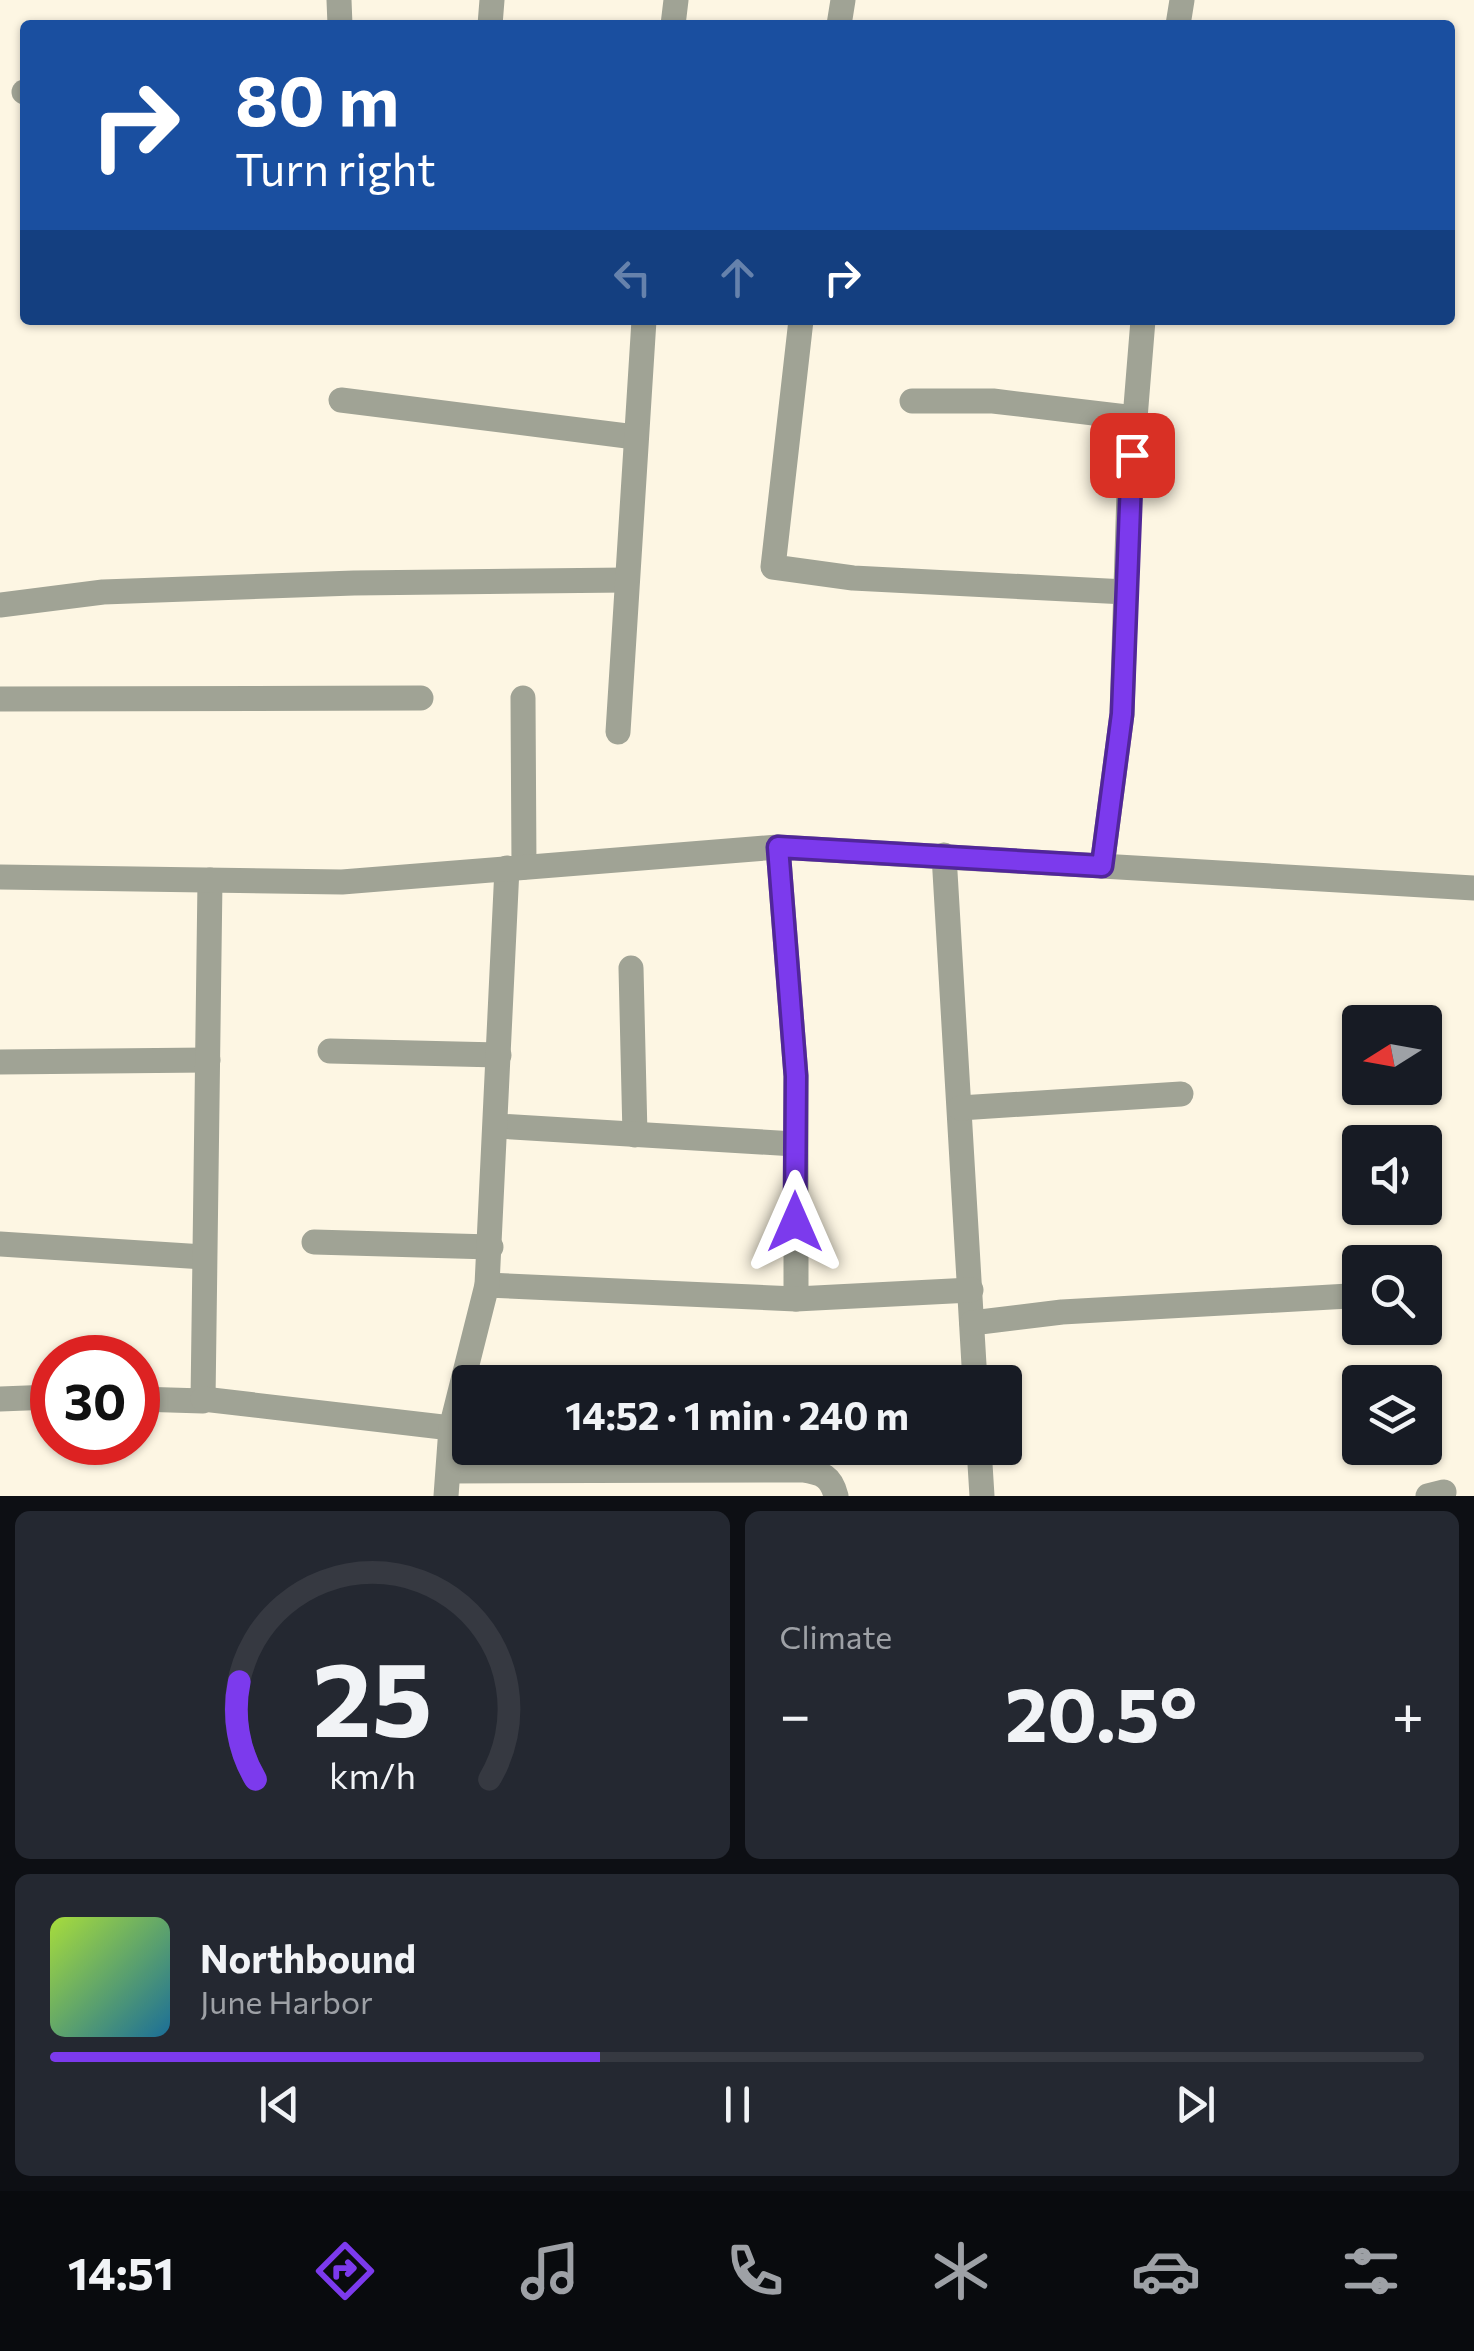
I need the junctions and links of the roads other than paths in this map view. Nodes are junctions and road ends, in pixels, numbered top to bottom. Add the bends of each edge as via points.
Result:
1 (644, 325) edge
2 (800, 325) edge
3 (1143, 325) edge
4 (341, 400) dead end
5 (912, 401) dead end
6 (1135, 418) junction
7 (635, 437) junction
8 (627, 580) junction
9 (1126, 592) junction
10 (0, 605) edge
11 (421, 698) dead end
12 (523, 698) dead end
13 (0, 699) edge
14 (618, 732) dead end
15 (778, 847) junction
16 (944, 855) junction
17 (1102, 866) junction
18 (515, 868) junction
19 (0, 877) edge
20 (210, 880) junction
21 (1474, 888) edge
22 (631, 968) dead end
23 (330, 1051) dead end
24 (499, 1055) junction
25 (208, 1060) junction
26 (0, 1062) edge
27 (1181, 1094) dead end
28 (960, 1108) junction
29 (498, 1126) junction
30 (635, 1134) junction
31 (794, 1144) junction
32 (314, 1242) dead end
33 (0, 1244) edge
34 (491, 1247) junction
35 (204, 1256) junction
36 (487, 1285) junction
37 (970, 1290) junction
38 (1342, 1296) edge
39 (796, 1298) junction
40 (972, 1322) junction
41 (975, 1365) edge
42 (30, 1398) edge
43 (0, 1399) edge
44 (160, 1399) edge
45 (203, 1399) junction
46 (451, 1428) junction
47 (980, 1465) edge
48 (448, 1483) edge
49 (836, 1496) edge
50 (982, 1496) edge

1 - 7 street
2 - 9 street via 773,567 853,578
3 - 6 street
4 - 7 street
5 - 6 street via 993,401
6 - 9 street
7 - 8 street
8 - 10 street via 103,592
8 - 14 street
9 - 17 street via 1122,714
11 - 13 street
12 - 18 street
15 - 16 street
15 - 18 street
15 - 31 street via 796,1076
16 - 17 street
16 - 28 street
17 - 21 street
18 - 20 street via 342,882
18 - 24 street
19 - 20 street
20 - 25 street
22 - 30 street
23 - 24 street
24 - 29 street
25 - 26 street
25 - 35 street
27 - 28 street
28 - 37 street
29 - 30 street
29 - 34 street
30 - 31 street
31 - 39 street
32 - 34 street
33 - 35 street
34 - 36 street
35 - 45 street
36 - 39 street
36 - 46 street
37 - 39 street
37 - 40 street
38 - 40 street
40 - 41 street
42 - 43 street
44 - 45 street
45 - 46 street
46 - 48 street
47 - 50 street
48 - 49 street via 803,1470 822,1472

